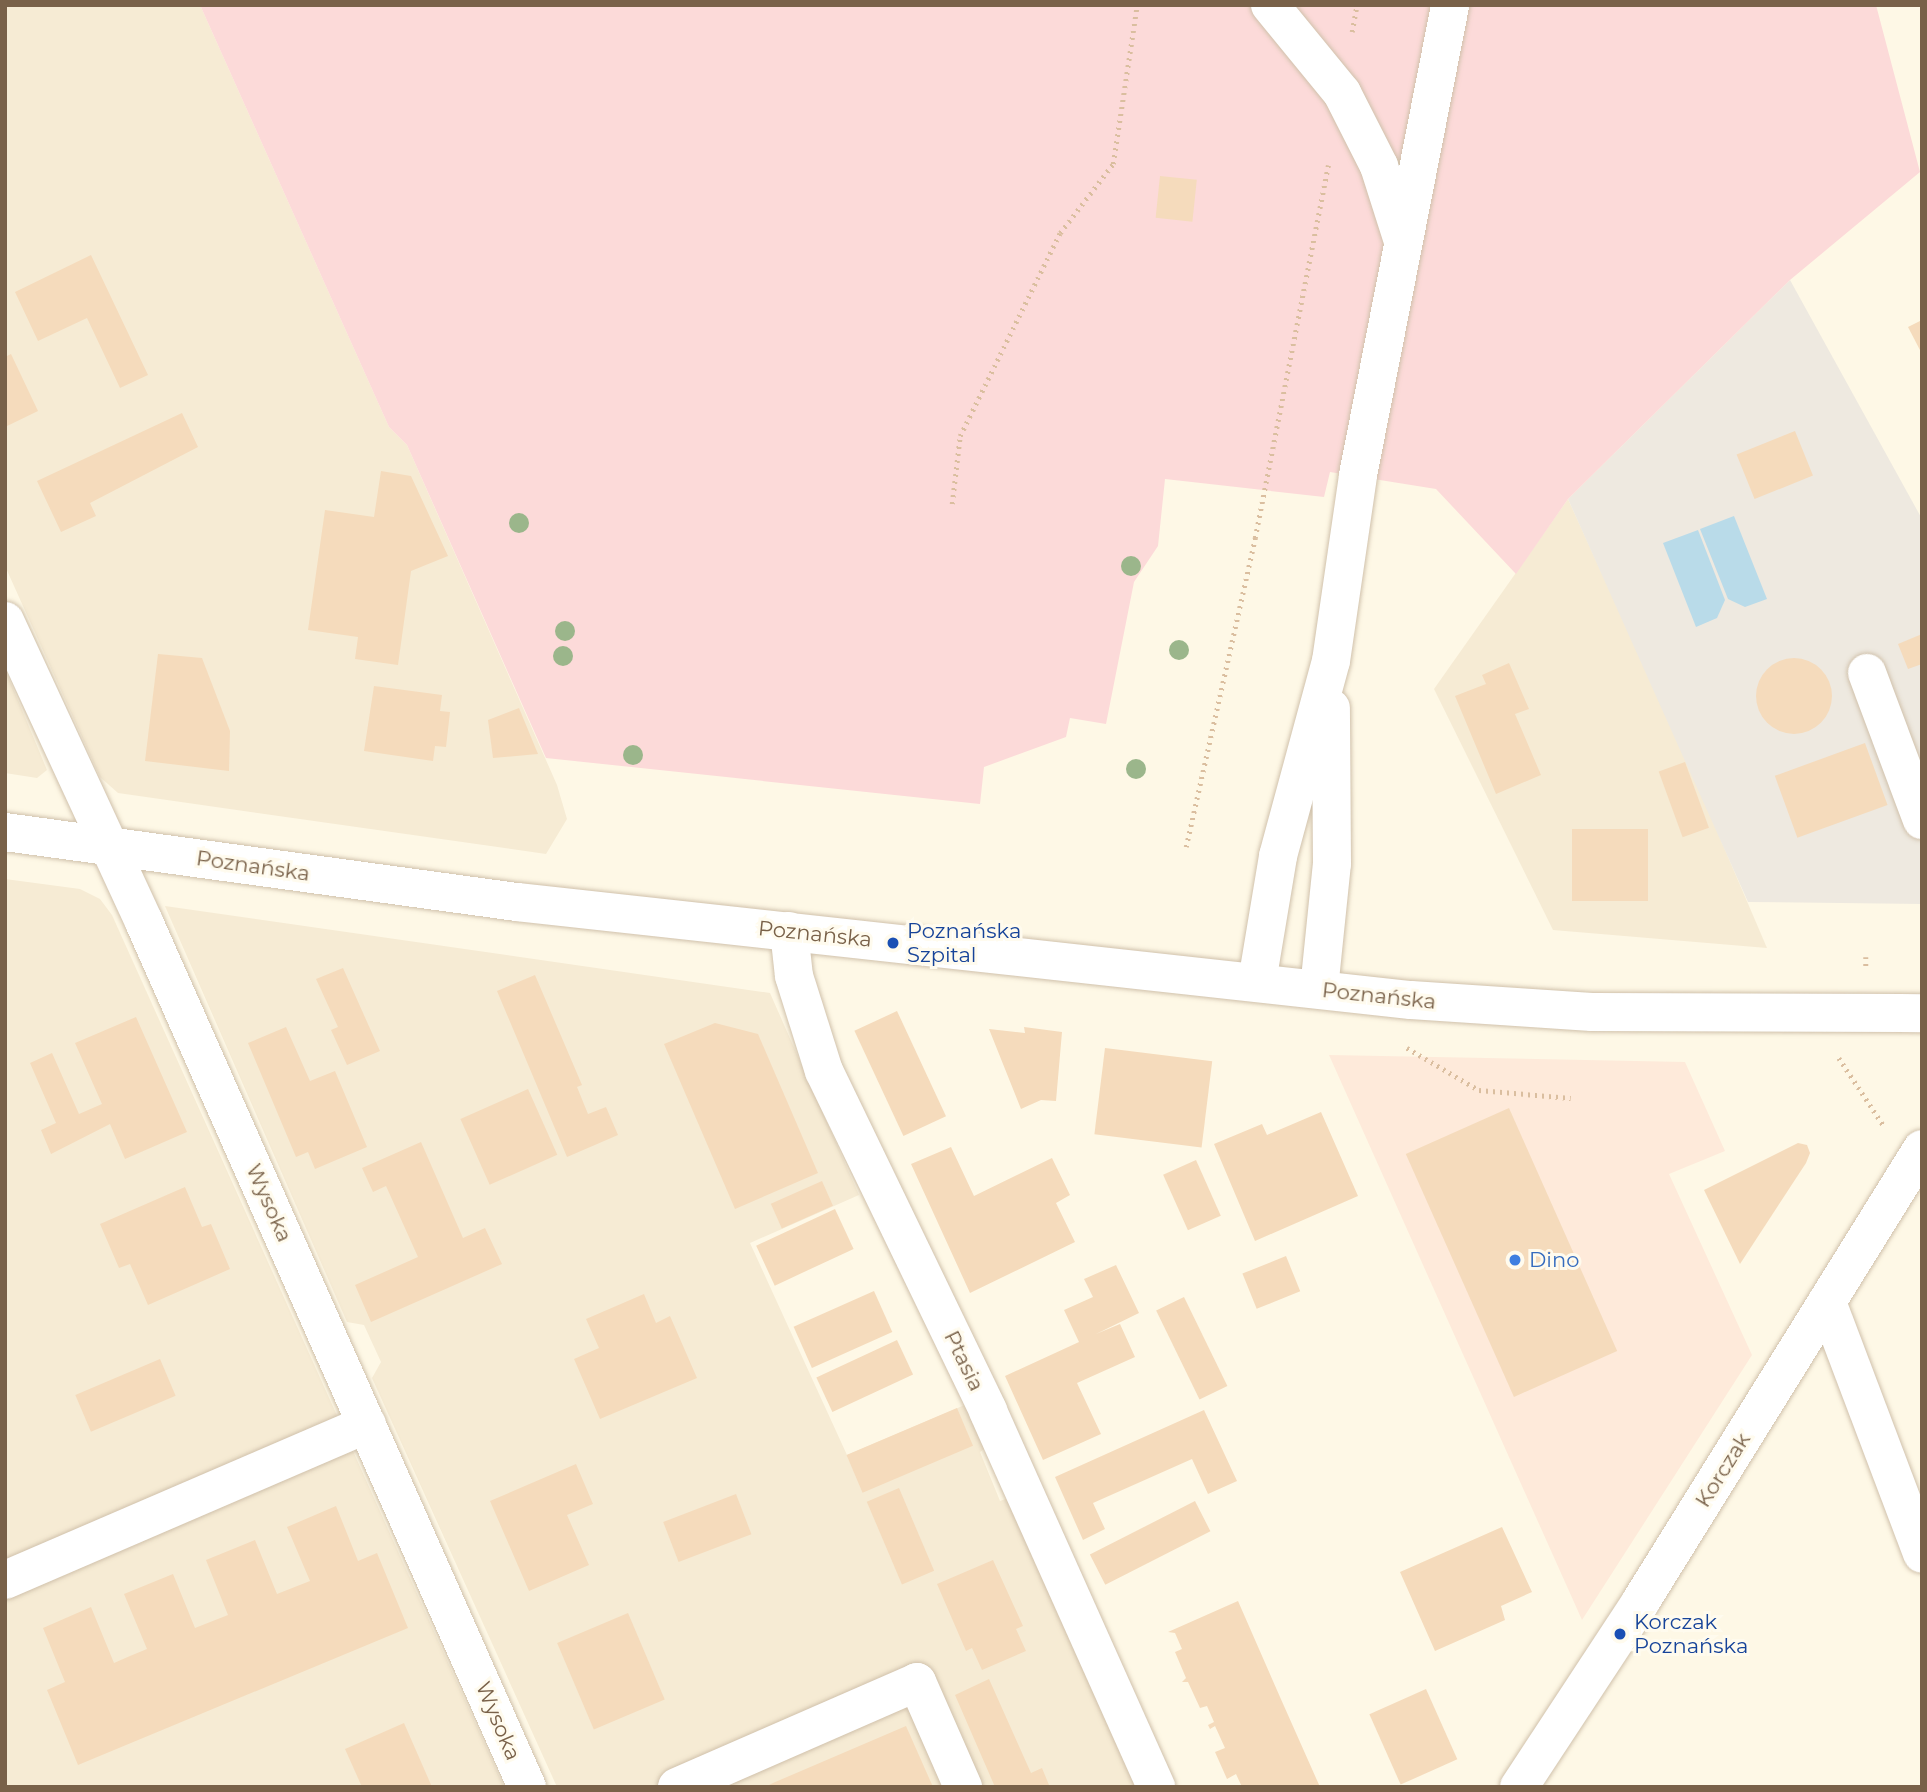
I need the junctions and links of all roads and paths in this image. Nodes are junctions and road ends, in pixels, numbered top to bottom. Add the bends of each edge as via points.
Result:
1 (1137, 5) edge
2 (1270, 5) edge
3 (1450, 5) edge
4 (1329, 160) dead end
5 (1403, 243) junction
6 (951, 504) dead end
7 (5, 621) edge
8 (1331, 661) junction
9 (1867, 673) dead end
10 (1922, 820) edge
11 (5, 832) edge
12 (108, 846) junction
13 (1186, 847) dead end
14 (789, 931) junction
15 (1257, 982) junction
16 (1318, 989) junction
17 (1922, 1013) edge
18 (1407, 1048) dead end
19 (1837, 1054) dead end
20 (1571, 1098) dead end
21 (1886, 1129) dead end
22 (1922, 1149) edge
23 (1827, 1302) junction
24 (367, 1424) junction
25 (1922, 1554) edge
26 (5, 1580) edge
27 (527, 1787) edge
28 (677, 1787) edge
29 (963, 1787) edge
30 (1156, 1787) edge
31 (1519, 1787) edge

1 - 6 path via 1113,164 1060,233 960,436
2 - 5 street via 1321,62 1361,127 1392,201
3 - 5 street
4 - 13 path via 1255,538
5 - 8 street via 1361,463
7 - 12 street, Wysoka
8 - 15 street via 1278,856
8 - 16 street via 1332,864
9 - 10 street
11 - 12 street, Poznańska
12 - 14 street, Poznańska via 517,902
12 - 24 street, Wysoka
14 - 15 street, Poznańska
14 - 30 street, Ptasia via 794,976 824,1071 983,1400
15 - 16 street, Poznańska
16 - 17 street, Poznańska via 1525,1010
18 - 20 path via 1479,1090
19 - 21 path
22 - 23 street, Korczak
23 - 25 street
23 - 31 street, Korczak
24 - 26 street
24 - 27 street, Wysoka
28 - 29 street via 917,1682

